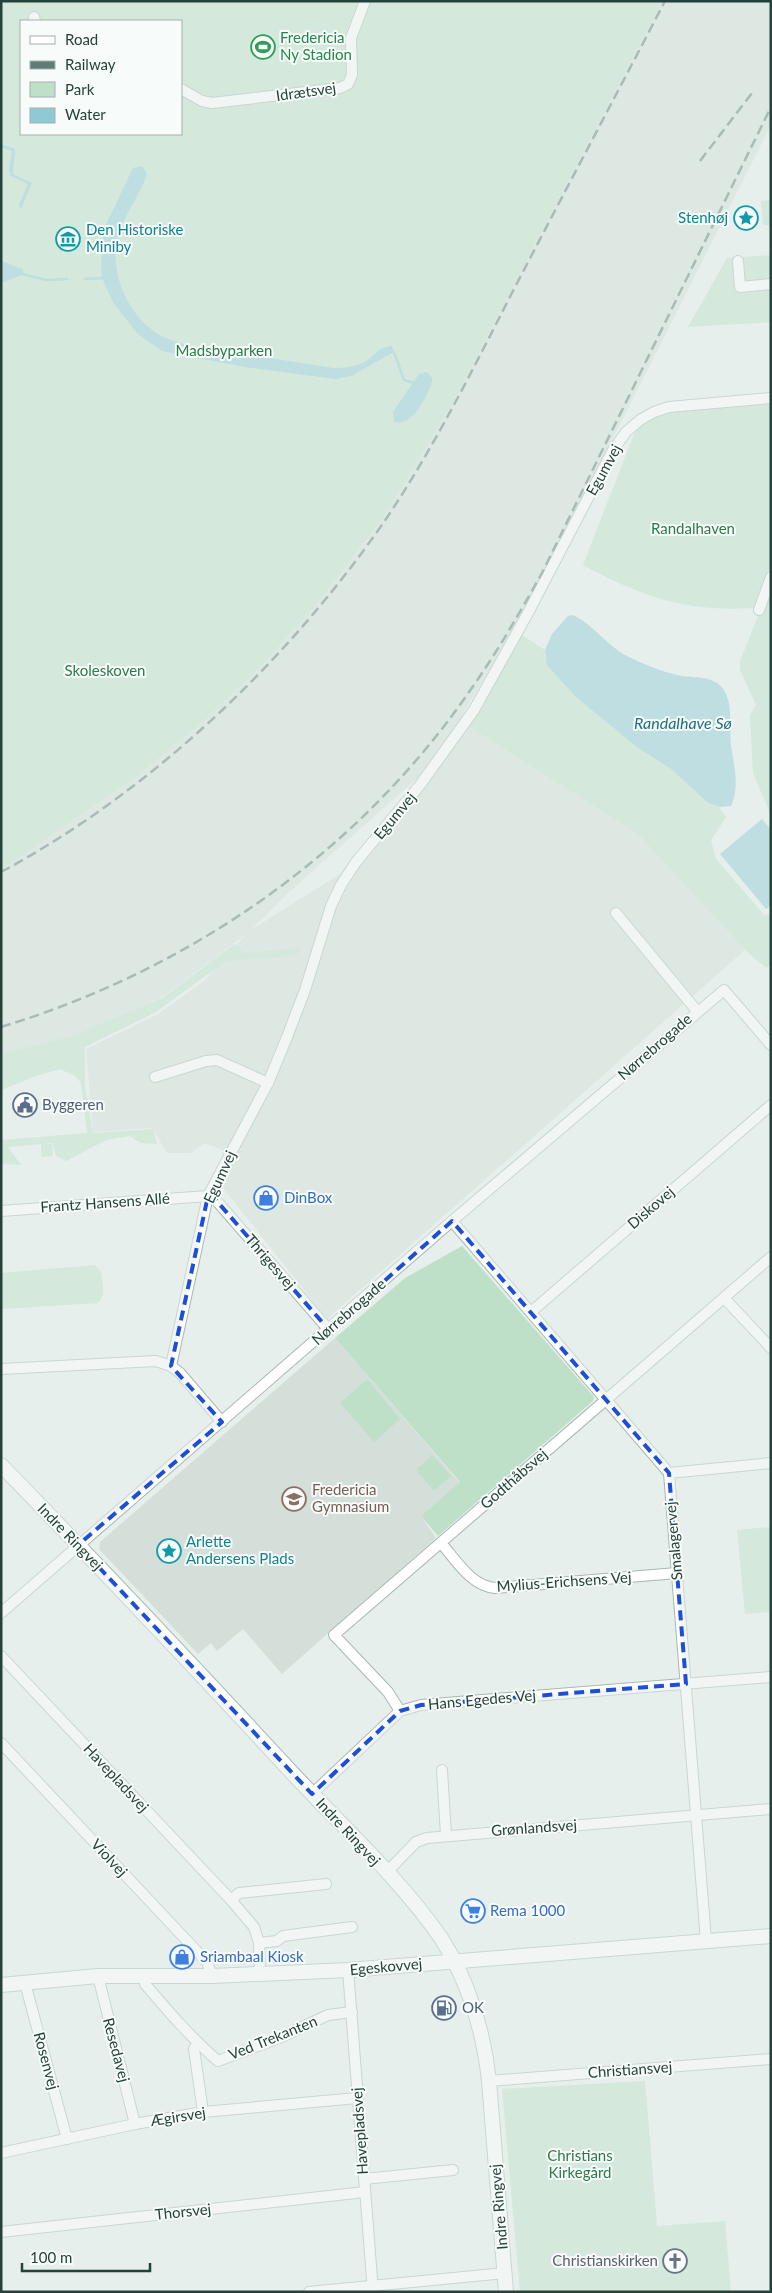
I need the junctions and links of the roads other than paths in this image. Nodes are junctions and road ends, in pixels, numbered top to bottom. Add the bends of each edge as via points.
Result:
1 (365, 1) edge
2 (182, 90) edge
3 (738, 261) dead end
4 (771, 284) edge
5 (771, 398) edge
6 (771, 577) edge
7 (759, 610) dead end
8 (616, 913) dead end
9 (697, 1011) junction
10 (771, 1045) edge
11 (155, 1076) dead end
12 (268, 1083) junction
13 (771, 1105) edge
14 (208, 1196) junction
15 (1, 1211) edge
16 (452, 1221) junction
17 (771, 1257) edge
18 (724, 1298) junction
19 (532, 1312) junction
20 (329, 1330) junction
21 (771, 1348) edge
22 (171, 1366) junction
23 (1, 1369) edge
24 (606, 1400) junction
25 (222, 1422) junction
26 (771, 1463) edge
27 (1, 1465) edge
28 (669, 1473) junction
29 (441, 1543) junction
30 (78, 1546) junction
31 (677, 1573) junction
32 (1, 1613) edge
33 (1, 1656) edge
34 (771, 1677) edge
35 (686, 1684) junction
36 (400, 1712) junction
37 (1, 1743) edge
38 (442, 1770) dead end
39 (312, 1794) junction
40 (771, 1809) edge
41 (696, 1816) junction
42 (446, 1835) junction
43 (386, 1873) junction
44 (326, 1884) dead end
45 (231, 1900) junction
46 (352, 1927) dead end
47 (771, 1936) edge
48 (706, 1941) junction
49 (258, 1943) junction
50 (454, 1962) junction
51 (348, 1970) junction
52 (260, 1975) junction
53 (98, 1976) junction
54 (145, 1976) junction
55 (212, 1976) junction
56 (25, 1982) junction
57 (1, 1985) edge
58 (352, 2012) junction
59 (198, 2044) junction
60 (771, 2059) edge
61 (489, 2081) junction
62 (358, 2098) junction
63 (203, 2112) junction
64 (135, 2124) junction
65 (67, 2139) junction
66 (1, 2154) edge
67 (453, 2170) dead end
68 (364, 2179) junction
69 (365, 2192) junction
70 (1, 2232) edge
71 (505, 2273) junction
72 (373, 2289) edge
73 (309, 2292) edge
74 (506, 2292) edge

1 - 2 street, Idrætsvej via 350,41 352,75 348,84 340,88 223,103 202,102
3 - 4 street via 740,286
5 - 12 street, Egumvej via 669,407 654,412 626,432 598,475 474,710 341,885 330,906 305,990
6 - 7 street
8 - 9 street, Nørrebrogade
9 - 10 street, Nørrebrogade via 724,990
9 - 16 street, Nørrebrogade
11 - 12 street via 217,1060
12 - 14 street, Egumvej
13 - 19 street, Diskovej
14 - 15 street, Frantz Hansens Allé
14 - 20 street, Thrigesvej via 215,1199
14 - 22 street, Egumvej
16 - 19 street
16 - 20 street, Nørrebrogade
17 - 18 street, Godthåbsvej
18 - 21 street
18 - 24 street, Godthåbsvej
19 - 24 street
20 - 25 street, Nørrebrogade
22 - 23 street via 143,1360
22 - 25 street
24 - 28 street
24 - 29 street, Godthåbsvej
25 - 30 street, Nørrebrogade
26 - 28 street
27 - 30 street, Indre Ringvej
28 - 31 street, Smalagervej
29 - 31 street, Mylius-Erichsens Vej via 475,1581 486,1587
29 - 36 street, Godthåbsvej via 334,1635 388,1692
30 - 32 street, Nørrebrogade
30 - 39 street, Indre Ringvej
31 - 35 street, Smalagervej
33 - 45 street, Havepladsvej
34 - 35 street, Hans Egedes Vej
35 - 36 street, Hans Egedes Vej via 421,1705
35 - 41 street, Smalagervej
36 - 39 street, Hans Egedes Vej
37 - 55 street, Violvej via 207,1962
38 - 42 street
39 - 43 street, Indre Ringvej
40 - 41 street, Grønlandsvej
41 - 42 street, Grønlandsvej
41 - 48 street, Smalagervej
42 - 43 street, Grønlandsvej via 416,1842
43 - 50 street, Indre Ringvej via 440,1937
44 - 45 street via 239,1893
45 - 49 street, Havepladsvej via 254,1928
46 - 49 street via 283,1936 277,1941
47 - 48 street, Egeskovvej
48 - 50 street, Egeskovvej
49 - 52 street, Havepladsvej
50 - 51 street, Egeskovvej
50 - 61 street, Indre Ringvej via 475,2013
51 - 52 street, Egeskovvej
51 - 58 street, Havepladsvej
52 - 55 street, Egeskovvej
53 - 54 street, Egeskovvej
53 - 56 street, Egeskovvej
53 - 64 street, Resedavej
54 - 55 street, Egeskovvej
54 - 59 street, Ved Trekanten via 145,1984
56 - 57 street, Egeskovvej
56 - 65 street, Rosenvej
58 - 59 street, Ved Trekanten via 328,2016 218,2061
58 - 62 street, Havepladsvej
59 - 63 street via 194,2049
60 - 61 street, Christiansvej
61 - 71 street, Indre Ringvej
62 - 63 street, Ægirsvej
62 - 68 street, Havepladsvej
63 - 64 street, Ægirsvej
64 - 65 street, Ægirsvej
65 - 66 street, Ægirsvej
67 - 68 street
68 - 69 street, Havepladsvej
69 - 70 street, Thorsvej
69 - 72 street, Havepladsvej
71 - 72 street
71 - 74 street, Indre Ringvej
72 - 73 street

